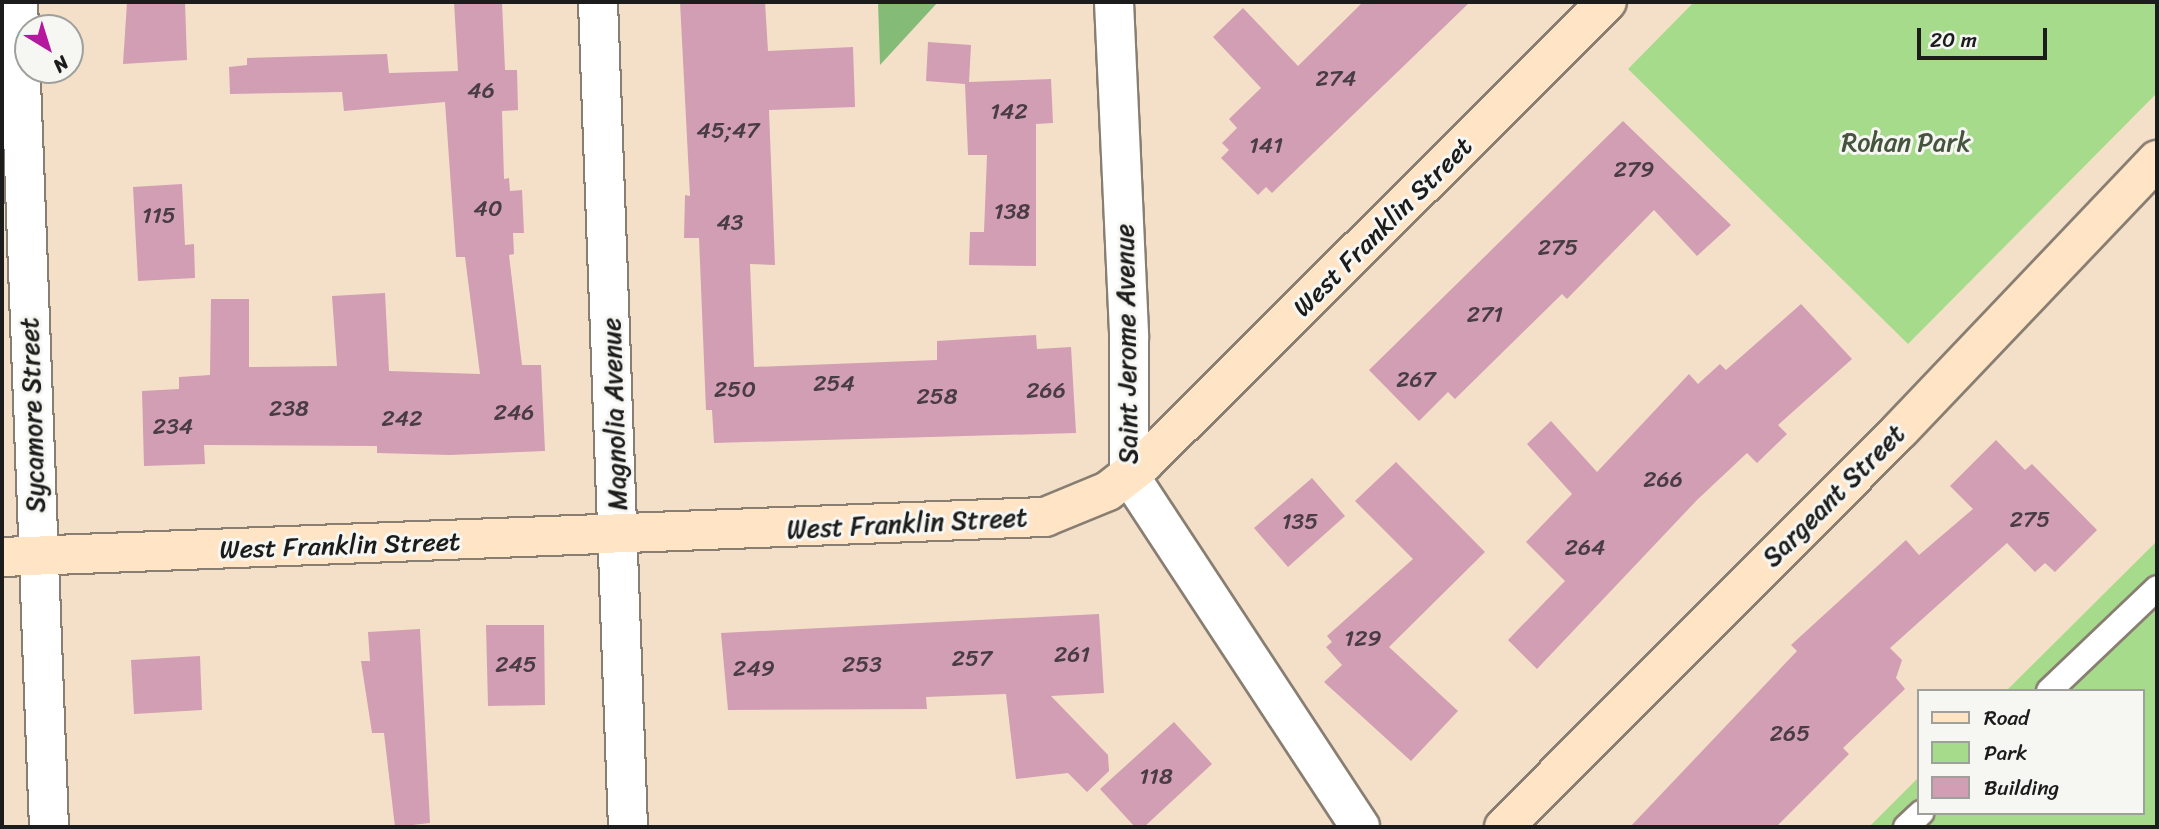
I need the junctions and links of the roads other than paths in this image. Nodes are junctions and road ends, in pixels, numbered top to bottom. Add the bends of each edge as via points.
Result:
1 (18, 2) edge
2 (598, 2) edge
3 (1114, 2) edge
4 (1607, 2) edge
5 (2157, 160) edge
6 (1129, 475) junction
7 (619, 538) junction
8 (20, 556) edge
9 (2157, 588) edge
10 (2051, 689) edge
11 (1919, 815) edge
12 (49, 827) edge
13 (628, 827) edge
14 (1360, 827) edge
15 (1504, 827) edge
16 (1906, 827) edge

1 - 8 street, Sycamore Street
2 - 7 street, Magnolia Avenue
3 - 6 street, Saint Jerome Avenue via 1129,338
4 - 6 street, West Franklin Street
5 - 15 street, Sargeant Street via 1900,430
6 - 7 street, West Franklin Street via 1108,491 1045,517
6 - 14 street, Saint Jerome Avenue
7 - 8 street, West Franklin Street
7 - 13 street, Magnolia Avenue
8 - 12 street, Sycamore Street
9 - 10 lane
11 - 16 lane

